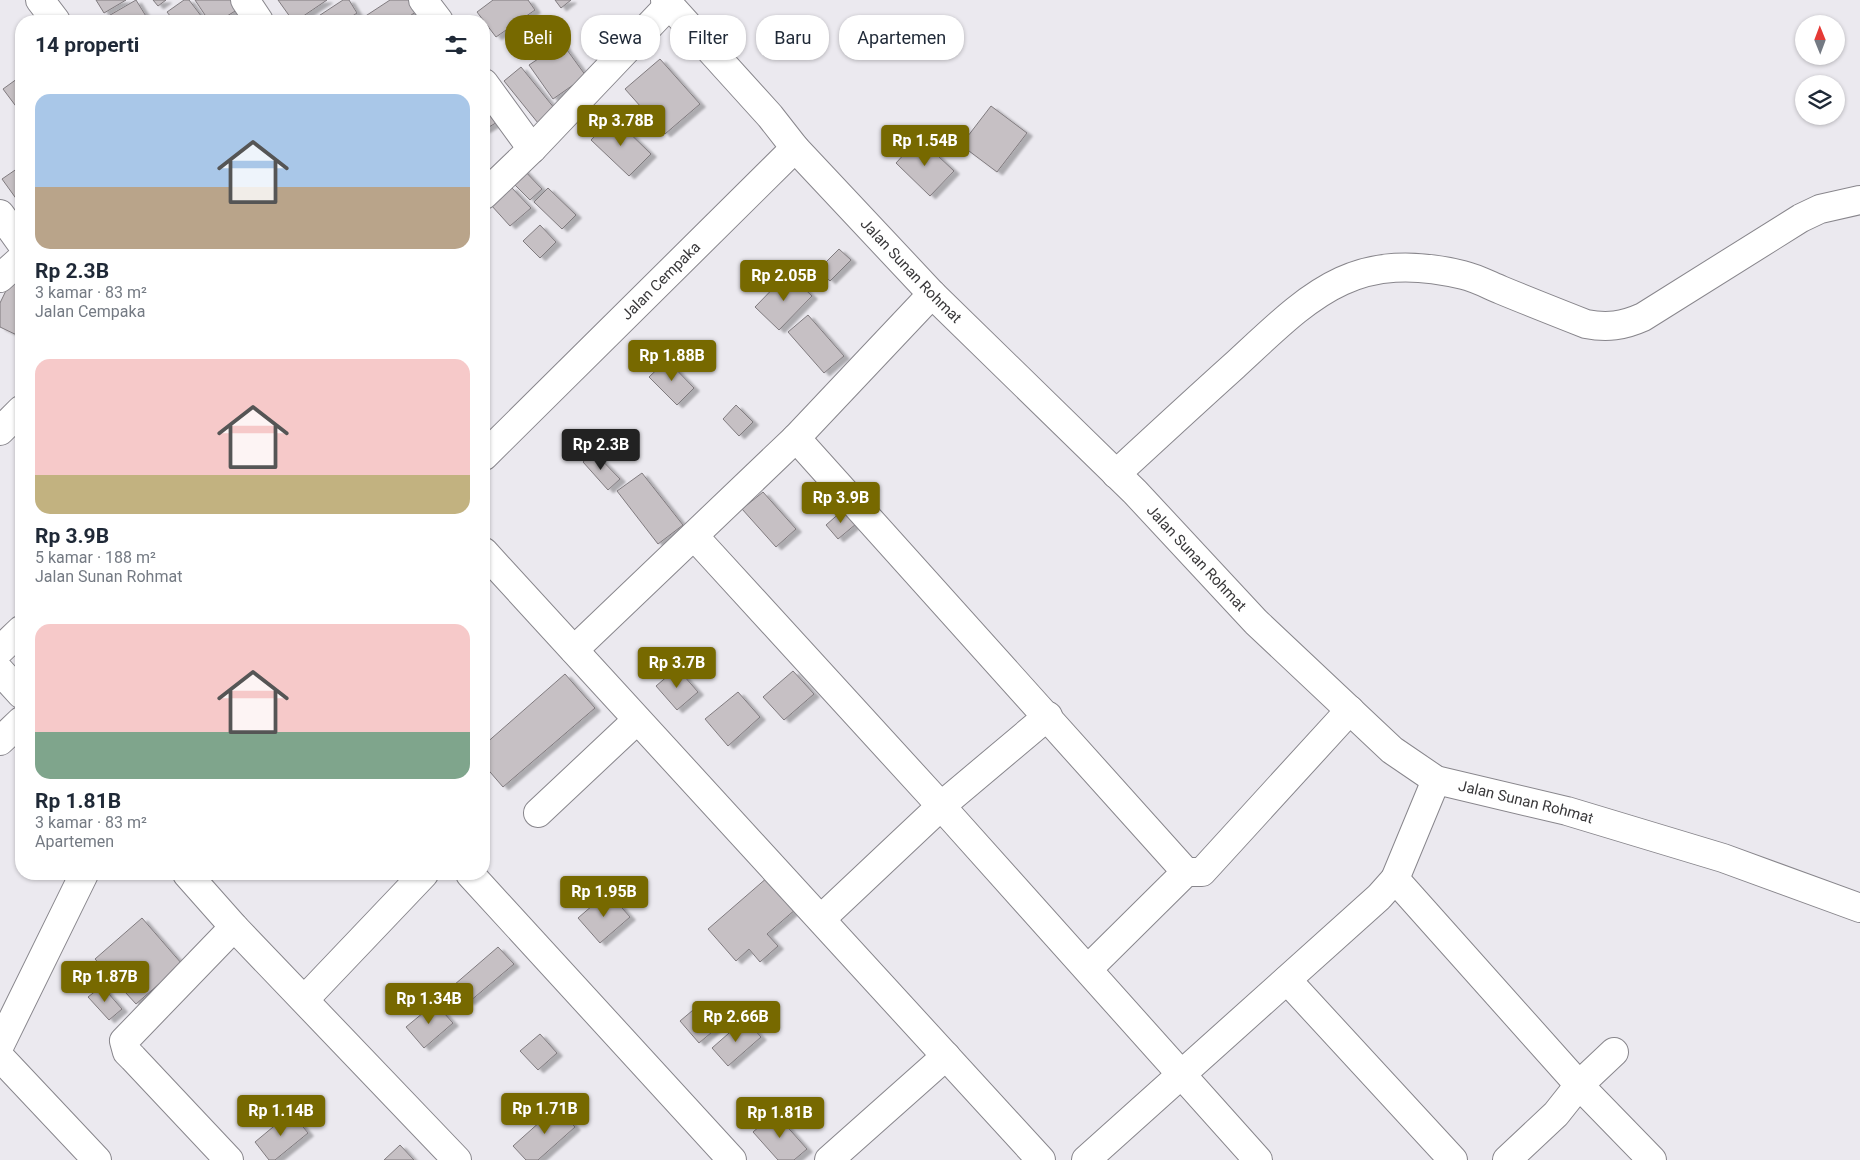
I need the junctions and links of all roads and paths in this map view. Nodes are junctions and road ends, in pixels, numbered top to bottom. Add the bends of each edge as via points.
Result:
1 (40, 0) edge
2 (245, 0) edge
3 (423, 0) edge
4 (666, 3) edge
5 (51, 15) edge
6 (255, 15) edge
7 (434, 15) edge
8 (490, 91) edge
9 (795, 148) junction
10 (532, 149) junction
11 (490, 189) edge
12 (1860, 200) edge
13 (0, 214) edge
14 (15, 235) edge
15 (15, 264) edge
16 (0, 278) edge
17 (932, 294) junction
18 (15, 416) edge
19 (0, 430) edge
20 (796, 438) junction
21 (490, 450) edge
22 (1116, 474) junction
23 (694, 536) junction
24 (490, 559) edge
25 (15, 636) edge
26 (0, 650) edge
27 (574, 650) junction
28 (0, 671) edge
29 (15, 687) edge
30 (1350, 710) junction
31 (1048, 716) junction
32 (638, 720) junction
33 (15, 727) edge
34 (0, 741) edge
35 (1436, 780) junction
36 (941, 806) junction
37 (538, 813) dead end
38 (1186, 872) junction
39 (1395, 879) junction
40 (81, 880) edge
41 (192, 880) edge
42 (418, 880) edge
43 (475, 880) edge
44 (1860, 908) edge
45 (820, 919) junction
46 (234, 927) junction
47 (1088, 969) junction
48 (1287, 980) junction
49 (305, 1000) junction
50 (0, 1044) edge
51 (1614, 1052) dead end
52 (946, 1056) junction
53 (0, 1058) edge
54 (1182, 1074) junction
55 (1579, 1085) junction
56 (831, 1159) edge
57 (97, 1160) edge
58 (229, 1160) edge
59 (456, 1160) edge
60 (732, 1160) edge
61 (1042, 1160) edge
62 (1086, 1160) edge
63 (1258, 1160) edge
64 (1453, 1160) edge
65 (1507, 1160) edge
66 (1652, 1160) edge

1 - 5 street
2 - 6 street
3 - 7 street
4 - 9 street, Jalan Sunan Rohmat via 770,116
4 - 10 street
8 - 10 street
9 - 17 street, Jalan Sunan Rohmat
9 - 21 street, Jalan Cempaka
10 - 11 street
12 - 22 street via 1820,209 1802,218 1626,325 1603,327 1586,324 1464,275 1422,268 1365,272 1342,280 1320,291 1281,321
13 - 14 street
15 - 16 street
17 - 20 street
17 - 22 street, Jalan Sunan Rohmat
18 - 19 street
20 - 23 street
20 - 31 street
22 - 30 street, Jalan Sunan Rohmat via 1208,567 1256,622
23 - 27 street
23 - 36 street
24 - 27 street
25 - 26 street
27 - 32 street
28 - 29 street
30 - 35 street, Jalan Sunan Rohmat via 1392,750
30 - 38 street via 1202,872
31 - 36 street
31 - 38 street
32 - 37 street
32 - 45 street
33 - 34 street
35 - 39 street
35 - 44 street, Jalan Sunan Rohmat via 1567,811 1723,858
36 - 45 street
36 - 47 street
38 - 47 street
39 - 48 street via 1380,897
39 - 55 street
40 - 50 street
41 - 46 street
42 - 49 street
43 - 60 street
45 - 52 street
46 - 49 street
46 - 58 street via 124,1040 127,1052
47 - 54 street
48 - 54 street
48 - 64 street
49 - 59 street
51 - 55 street
52 - 56 street
52 - 61 street
53 - 57 street
54 - 62 street
54 - 63 street
55 - 65 street via 1556,1114
55 - 66 street

